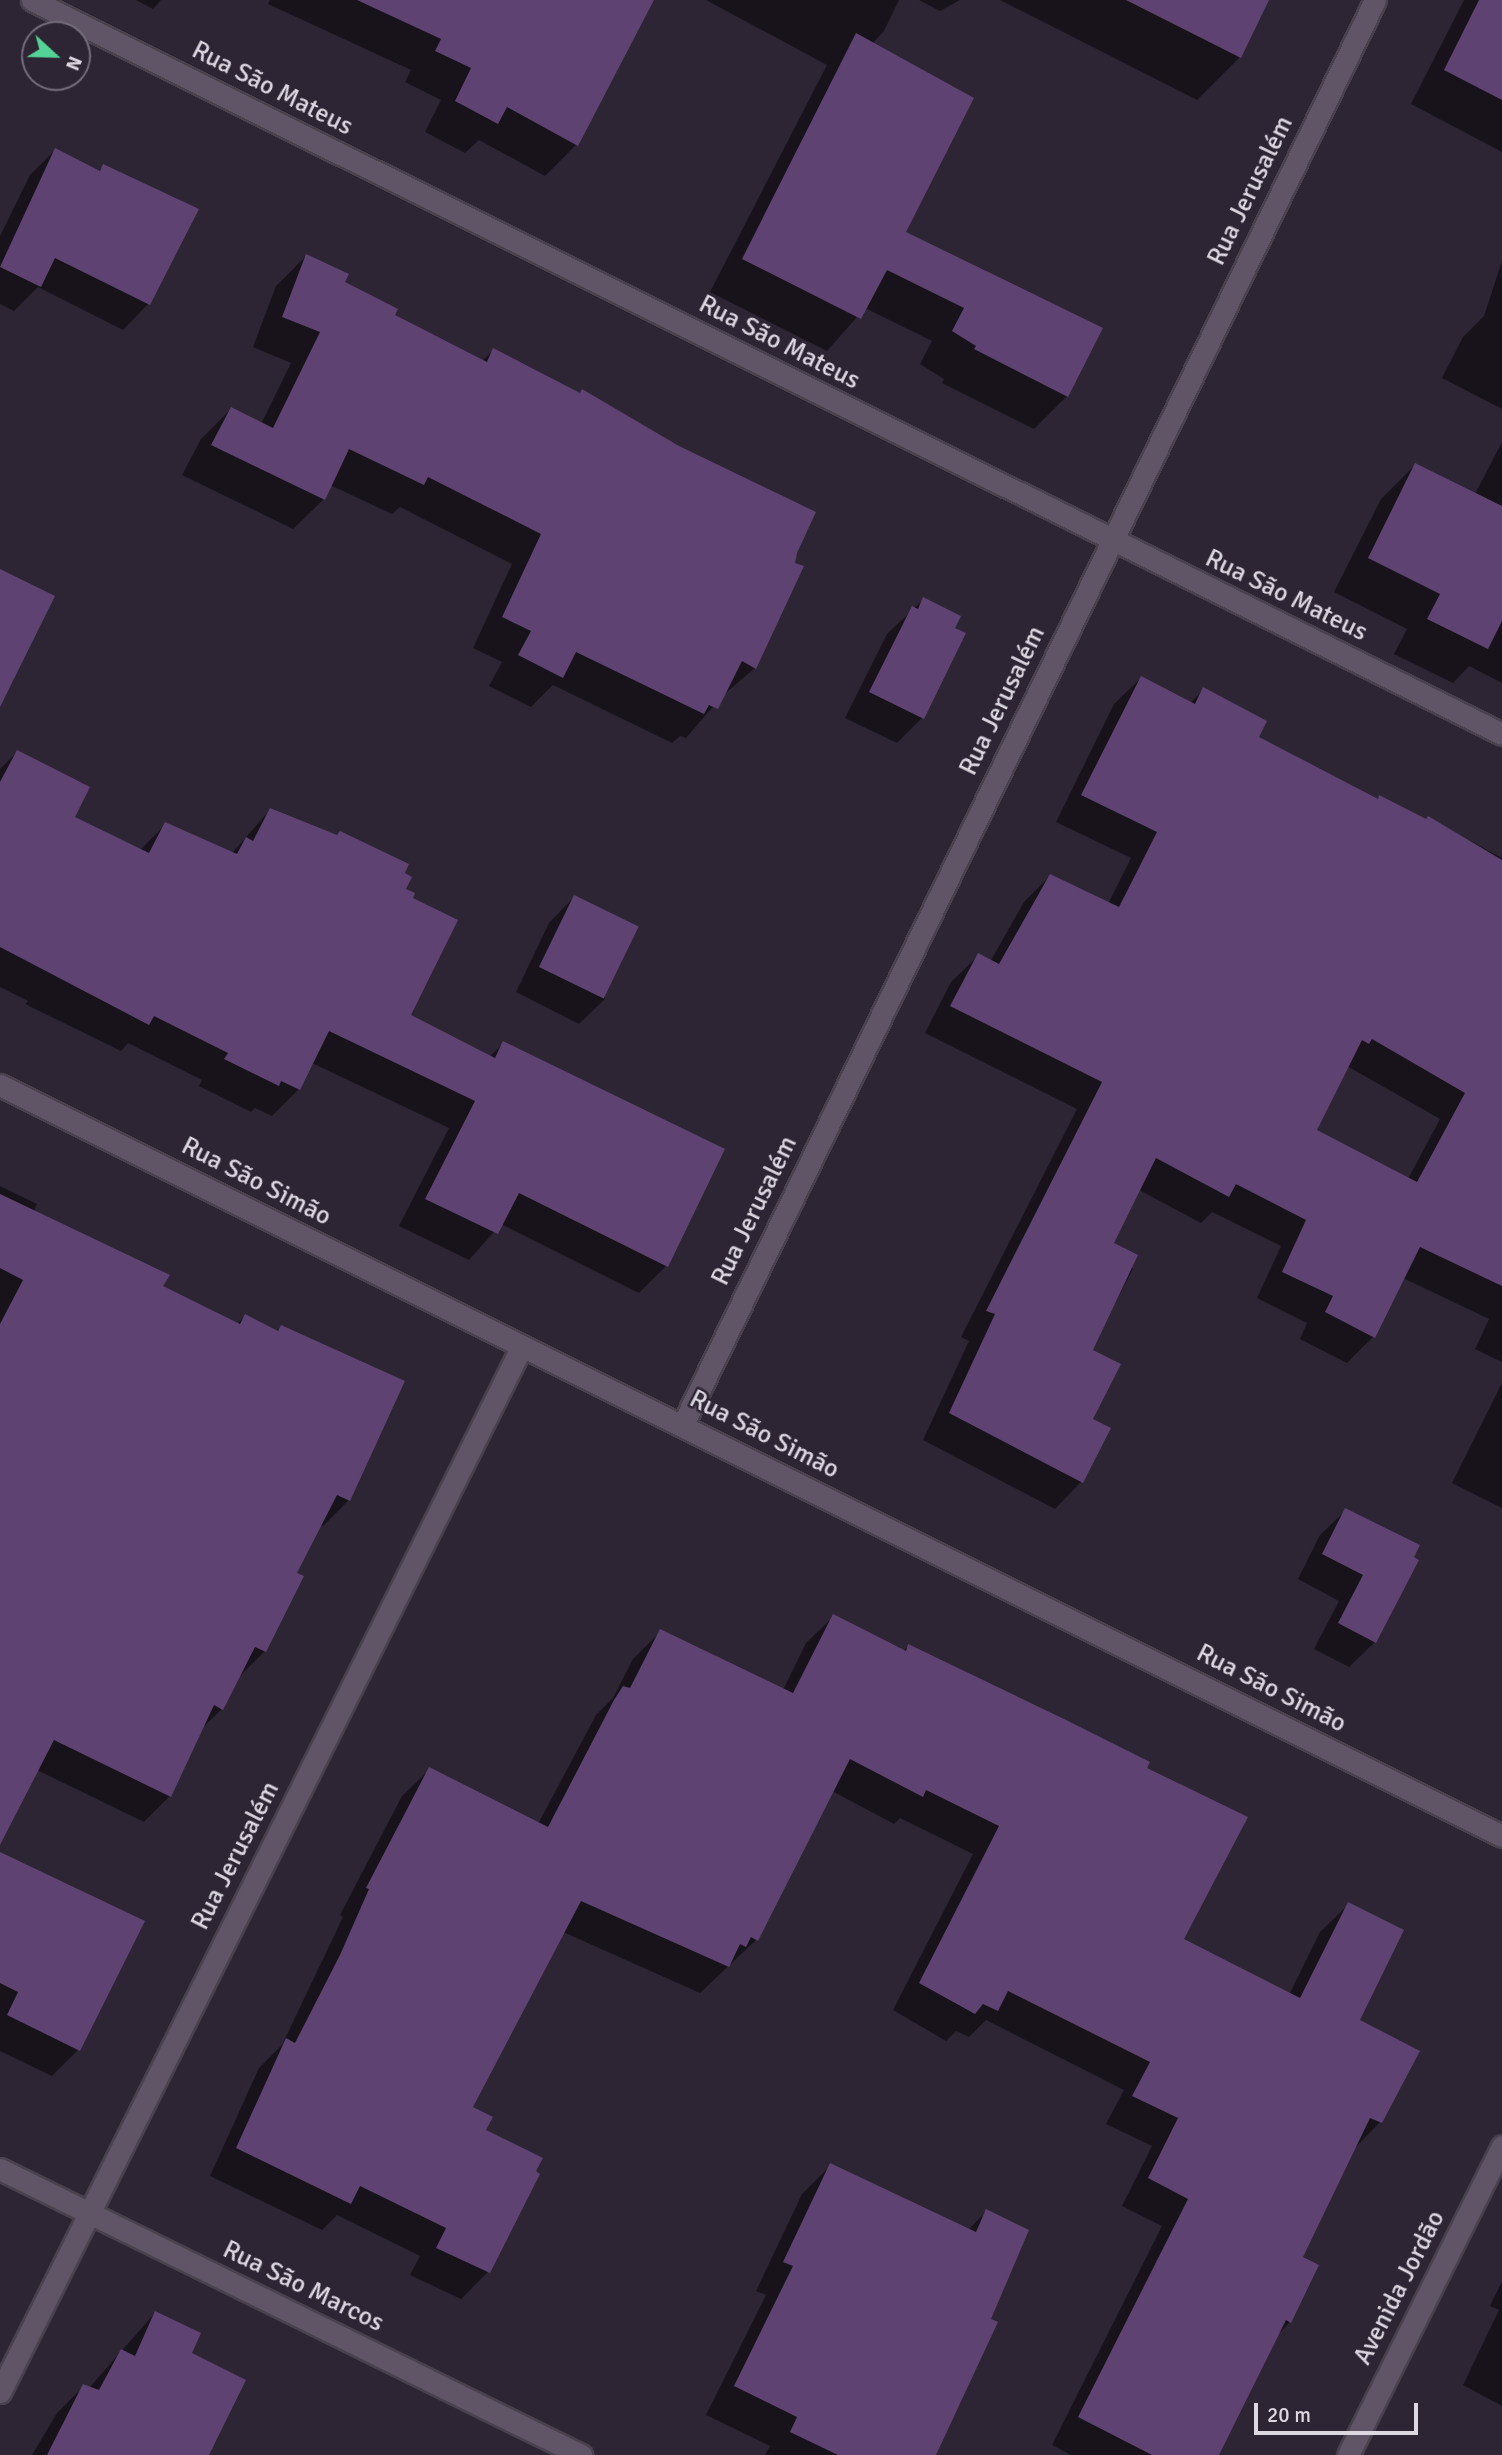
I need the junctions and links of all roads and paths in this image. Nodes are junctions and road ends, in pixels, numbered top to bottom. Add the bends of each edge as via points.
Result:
1 (32, 0) edge
2 (1375, 0) edge
3 (1112, 541) junction
4 (1502, 734) edge
5 (0, 1085) edge
6 (522, 1346) junction
7 (682, 1426) junction
8 (1502, 1836) edge
9 (1502, 2146) edge
10 (0, 2169) edge
11 (89, 2213) junction
12 (0, 2392) edge
13 (581, 2455) edge
14 (1348, 2455) edge

1 - 3 street, Rua São Mateus
2 - 3 street, Rua Jerusalém
3 - 4 street, Rua São Mateus
3 - 7 street, Rua Jerusalém
5 - 6 street, Rua São Simão
6 - 7 street, Rua São Simão
6 - 11 street, Rua Jerusalém
7 - 8 street, Rua São Simão
9 - 14 street, Avenida Jordão
10 - 11 street, Rua São Marcos
11 - 12 street, Rua Jerusalém
11 - 13 street, Rua São Marcos

